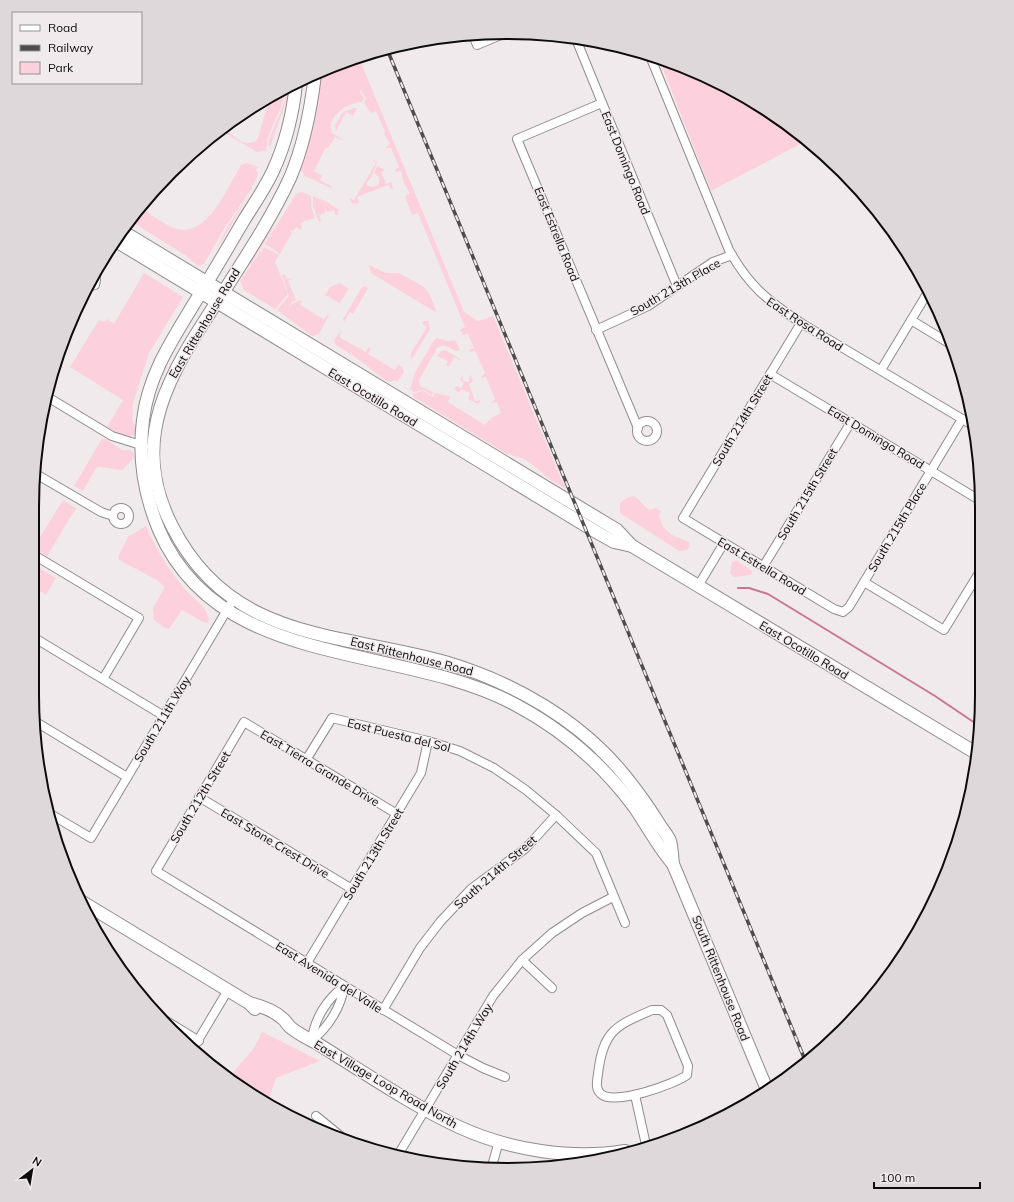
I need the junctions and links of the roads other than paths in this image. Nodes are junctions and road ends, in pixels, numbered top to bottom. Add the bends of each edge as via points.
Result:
1 (475, 40) edge
2 (490, 40) edge
3 (578, 45) edge
4 (653, 63) edge
5 (314, 81) edge
6 (295, 90) edge
7 (294, 99) junction
8 (602, 103) junction
9 (290, 177) junction
10 (127, 234) edge
11 (120, 244) edge
12 (732, 255) junction
13 (207, 282) junction
14 (677, 286) junction
15 (224, 291) junction
16 (201, 293) junction
17 (925, 297) edge
18 (216, 302) junction
19 (911, 320) junction
20 (801, 322) junction
21 (596, 330) junction
22 (943, 340) edge
23 (340, 362) junction
24 (327, 369) junction
25 (881, 370) junction
26 (770, 374) junction
27 (52, 400) edge
28 (962, 419) junction
29 (851, 422) junction
30 (967, 422) edge
31 (638, 428) dead end
32 (140, 445) junction
33 (153, 448) junction
34 (931, 471) junction
35 (40, 476) edge
36 (975, 497) edge
37 (113, 516) dead end
38 (683, 518) joint
39 (724, 543) junction
40 (632, 546) junction
41 (39, 558) edge
42 (763, 567) junction
43 (975, 579) edge
44 (864, 582) junction
45 (698, 586) junction
46 (230, 605) junction
47 (843, 612) joint
48 (39, 642) edge
49 (103, 680) junction
50 (164, 716) junction
51 (244, 722) joint
52 (40, 724) edge
53 (428, 741) junction
54 (972, 750) edge
55 (306, 760) junction
56 (127, 777) junction
57 (199, 797) junction
58 (397, 814) junction
59 (556, 815) junction
60 (55, 817) edge
61 (673, 864) joint
62 (156, 871) joint
63 (352, 889) junction
64 (613, 897) junction
65 (90, 907) edge
66 (625, 923) dead end
67 (522, 960) junction
68 (307, 964) junction
69 (344, 987) junction
70 (552, 988) dead end
71 (228, 990) junction
72 (383, 1010) junction
73 (312, 1040) junction
74 (196, 1044) edge
75 (458, 1055) junction
76 (505, 1077) dead end
77 (765, 1085) edge
78 (635, 1095) junction
79 (425, 1110) junction
80 (316, 1116) dead end
81 (331, 1128) edge
82 (499, 1141) junction
83 (645, 1142) edge
84 (401, 1150) edge
85 (601, 1153) edge
86 (493, 1163) edge

1 - 2 street via 477,45
3 - 8 street, East Domingo Road
4 - 12 street, East Rosa Road
5 - 9 main road, East Rittenhouse Road via 309,118
6 - 7 main road, East Rittenhouse Road
7 - 9 main road via 299,113 284,166 286,174
7 - 13 main road, East Rittenhouse Road via 273,171
8 - 14 street, East Domingo Road
8 - 21 street, East Estrella Road via 517,139
9 - 15 main road, East Rittenhouse Road
10 - 13 main road, East Ocotillo Road
11 - 16 main road, East Ocotillo Road
12 - 14 street, South 213th Place via 714,262
12 - 20 street, East Rosa Road via 745,276 764,298
13 - 15 main road, East Ocotillo Road
13 - 16 main road, East Rittenhouse Road
14 - 21 street, South 213th Place via 648,306
15 - 18 main road, East Rittenhouse Road
15 - 23 main road, East Ocotillo Road
16 - 18 main road, East Ocotillo Road
16 - 32 main road, East Rittenhouse Road via 156,370 148,391
17 - 19 street
18 - 24 main road, East Ocotillo Road
18 - 33 main road, East Rittenhouse Road via 169,381 157,420
19 - 22 street
19 - 25 street
20 - 25 street, East Rosa Road
20 - 26 street, South 214th Street
21 - 31 street, East Estrella Road
23 - 24 main road via 330,365
23 - 40 main road, East Ocotillo Road via 617,530
24 - 40 main road, East Ocotillo Road via 598,533 614,542
25 - 28 street, East Rosa Road
26 - 29 street, East Domingo Road
26 - 38 street, South 214th Street
27 - 32 street via 112,436
28 - 30 street, East Rosa Road
28 - 34 street, South 215th Place
29 - 34 street, East Domingo Road
29 - 42 street, South 215th Street
32 - 33 street
32 - 46 main road, East Rittenhouse Road via 142,474 147,495 165,542 185,572 211,598
33 - 46 main road, East Rittenhouse Road via 158,489 170,523 192,561
34 - 36 street, East Domingo Road
34 - 44 street, South 215th Place
35 - 37 street via 101,512
38 - 39 street, East Estrella Road
39 - 42 street, East Estrella Road
39 - 45 street
40 - 45 main road, East Ocotillo Road
41 - 49 street via 139,618
42 - 47 street, East Estrella Road
43 - 44 street via 944,630
44 - 47 street, South 215th Place via 849,607
45 - 54 main road, East Ocotillo Road
46 - 50 street, South 211th Way
46 - 61 main road, East Rittenhouse Road via 281,624 444,662 476,673 530,698 563,718 593,742 620,770 646,802 670,841
48 - 49 street
49 - 50 street
50 - 56 street, South 211th Way
51 - 55 street, East Tierra Grande Drive
51 - 57 street, South 212th Street
52 - 56 street
53 - 55 street, East Puesta del Sol via 332,718
53 - 58 street, South 213th Street via 421,773
53 - 59 street, East Puesta del Sol via 460,751 494,768
55 - 58 street, East Tierra Grande Drive
56 - 60 street, South 211th Way via 90,838
57 - 62 street, South 212th Street
57 - 63 street, East Stone Crest Drive
58 - 63 street, South 213th Street
59 - 64 street, East Puesta del Sol via 596,853
59 - 72 street, South 214th Street via 526,848 471,889 440,922 420,948
61 - 77 main road, South Rittenhouse Road
62 - 68 street, East Avenida del Valle
63 - 68 street, South 213th Street
64 - 66 street, East Puesta del Sol
64 - 67 street, South 214th Way via 552,933
65 - 71 main road, East Village Loop Road North
67 - 70 street
67 - 75 street, South 214th Way via 493,996
68 - 69 street, East Avenida del Valle
69 - 72 street, East Avenida del Valle
69 - 73 street via 342,999 336,1009 322,1032
71 - 73 main road, East Village Loop Road North via 249,1003 263,1006
71 - 74 street
72 - 75 street, East Avenida del Valle
73 - 79 main road, East Village Loop Road North
75 - 76 street, East Avenida del Valle
75 - 79 street, South 214th Way
78 - 78 street via 681,1080 687,1074 688,1066 667,1015 661,1010 652,1010 622,1023 605,1041 600,1054 596,1087 601,1094 610,1098
78 - 83 street
79 - 82 main road, East Village Loop Road North via 460,1128
79 - 84 street, South 214th Way
80 - 81 street
82 - 85 main road, East Village Loop Road North via 533,1149
82 - 86 street

